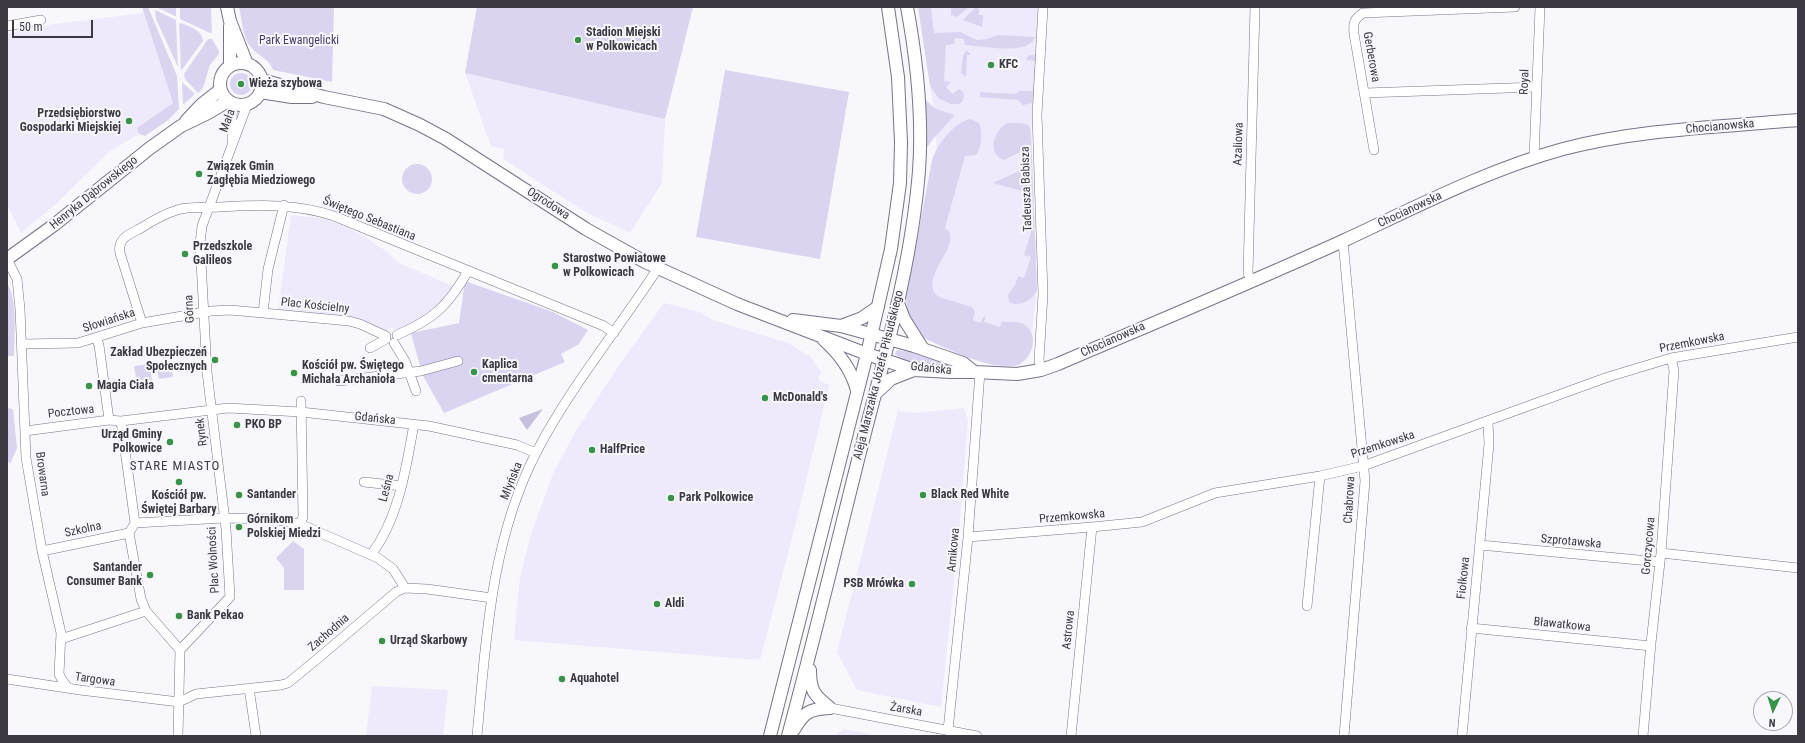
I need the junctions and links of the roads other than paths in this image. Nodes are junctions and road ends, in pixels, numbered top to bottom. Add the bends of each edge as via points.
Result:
1 (227, 7) edge
2 (888, 7) edge
3 (907, 7) edge
4 (1044, 7) edge
5 (1255, 7) edge
6 (1514, 7) edge
7 (1537, 8) edge
8 (41, 20) dead end
9 (230, 21) junction
10 (7, 26) edge
11 (247, 64) junction
12 (230, 66) junction
13 (261, 86) junction
14 (1537, 87) junction
15 (220, 90) junction
16 (1365, 93) junction
17 (231, 102) junction
18 (247, 105) junction
19 (1798, 120) edge
20 (181, 126) junction
21 (232, 145) junction
22 (1374, 150) dead end
23 (1534, 158) junction
24 (284, 205) junction
25 (209, 207) junction
26 (1343, 241) junction
27 (7, 259) edge
28 (658, 268) junction
29 (468, 271) junction
30 (1251, 282) junction
31 (898, 303) junction
32 (878, 307) junction
33 (202, 312) junction
34 (263, 313) junction
35 (772, 317) junction
36 (142, 323) junction
37 (841, 326) junction
38 (614, 333) junction
39 (871, 334) junction
40 (821, 337) junction
41 (1798, 337) edge
42 (96, 338) junction
43 (390, 338) junction
44 (888, 339) junction
45 (22, 344) junction
46 (370, 348) dead end
47 (923, 349) junction
48 (867, 354) junction
49 (1671, 358) junction
50 (884, 359) junction
51 (458, 361) dead end
52 (914, 370) junction
53 (1041, 370) junction
54 (977, 372) junction
55 (408, 373) junction
56 (340, 381) dead end
57 (857, 390) junction
58 (416, 391) dead end
59 (875, 394) junction
60 (300, 401) dead end
61 (211, 410) junction
62 (300, 412) junction
63 (109, 420) junction
64 (121, 421) junction
65 (1488, 422) junction
66 (414, 424) junction
67 (25, 431) junction
68 (536, 453) junction
69 (1363, 466) junction
70 (1320, 476) junction
71 (364, 482) dead end
72 (401, 486) junction
73 (224, 518) junction
74 (135, 523) junction
75 (300, 524) junction
76 (1092, 527) junction
77 (129, 533) junction
78 (968, 537) junction
79 (1480, 545) junction
80 (42, 551) junction
81 (371, 555) junction
82 (1661, 558) junction
83 (1798, 568) edge
84 (406, 588) junction
85 (492, 598) junction
86 (1307, 606) dead end
87 (146, 611) junction
88 (1471, 628) junction
89 (61, 639) junction
90 (1651, 646) junction
91 (180, 650) junction
92 (810, 658) junction
93 (7, 679) edge
94 (68, 688) junction
95 (250, 688) junction
96 (179, 702) junction
97 (830, 708) junction
98 (948, 730) junction
99 (178, 736) edge
100 (256, 736) edge
101 (477, 736) edge
102 (770, 736) edge
103 (790, 736) edge
104 (977, 736) edge
105 (1071, 736) edge
106 (1344, 736) edge
107 (1462, 736) edge
108 (1643, 736) edge

1 - 9 street
2 - 32 street, Aleja Marszałka Józefa Piłsudskiego via 898,77 901,142 891,249
3 - 31 street, Aleja Marszałka Józefa Piłsudskiego via 917,72 919,170 910,242
4 - 53 street, Tadeusza Babisza via 1037,130 1043,294 1039,360
5 - 30 street, Azaliowa via 1248,273
6 - 16 street, Gerberowa via 1363,13 1356,17 1353,24
7 - 14 street, Royal
8 - 10 street
9 - 11 street
9 - 12 street
11 - 12 street
11 - 13 street via 256,70
12 - 15 street via 221,76
13 - 18 street via 257,98
13 - 28 street, Ogrodowa via 376,107 420,124 586,229
14 - 16 street, Gerberowa
14 - 23 street, Royal
15 - 17 street
15 - 20 street, Henryka Dąbrowskiego
16 - 22 street, Gerberowa
17 - 18 street
17 - 20 street, Henryka Dąbrowskiego
17 - 21 street, Mała
18 - 21 street, Mała
19 - 23 street, Chocianowska via 1628,136
20 - 27 street, Henryka Dąbrowskiego
21 - 25 street, Mała
23 - 26 street, Chocianowska via 1478,179
24 - 25 street, Świętego Sebastiana
24 - 29 street, Świętego Sebastiana via 334,216
24 - 34 street via 268,269
25 - 33 street, Górna via 200,236
25 - 36 street, Świętego Sebastiana via 183,209 166,214 131,233 120,244 120,253
26 - 30 street, Chocianowska
26 - 69 street, Chabrowa
27 - 45 street, Browarna via 17,279
28 - 35 street, Ogrodowa
28 - 38 street, Młyńska
29 - 38 street, Świętego Sebastiana via 604,326
29 - 43 street via 455,294 439,312
30 - 53 street, Chocianowska
31 - 44 street, Aleja Marszałka Józefa Piłsudskiego
31 - 47 street via 904,319
32 - 37 street via 862,318
32 - 39 street, Aleja Marszałka Józefa Piłsudskiego
33 - 34 street, Słowiańska via 230,310
33 - 36 street, Słowiańska
33 - 61 street, Górna
34 - 43 street, Plac Kościelny via 349,321
35 - 37 street, Ogrodowa
35 - 40 street, Ogrodowa
36 - 42 street, Słowiańska
37 - 39 street, Ogrodowa
38 - 68 street, Młyńska via 562,408
39 - 44 street, Ogrodowa
39 - 48 street, Aleja Marszałka Józefa Piłsudskiego
40 - 48 street, Ogrodowa
40 - 57 street via 844,360
41 - 49 street, Przemkowska
42 - 45 street, Słowiańska via 78,343
42 - 63 street
43 - 46 street
43 - 55 street
44 - 47 street, Gdańska
44 - 50 street, Aleja Marszałka Józefa Piłsudskiego
45 - 67 street, Browarna
47 - 54 street, Gdańska via 963,363
48 - 50 street, Gdańska
48 - 57 street, Aleja Marszałka Józefa Piłsudskiego
49 - 65 street, Przemkowska
49 - 82 street, Gorczycowa via 1674,370
50 - 52 street, Gdańska
50 - 59 street, Aleja Marszałka Józefa Piłsudskiego
51 - 55 street
52 - 54 street, Gdańska
52 - 59 street via 892,379
53 - 54 street, Gdańska via 1008,374
54 - 78 street, Arnikowa
55 - 56 street
55 - 58 street
57 - 102 street, Aleja Marszałka Józefa Piłsudskiego
59 - 92 street, Aleja Marszałka Józefa Piłsudskiego
60 - 62 street
61 - 62 street, Gdańska via 228,408
61 - 64 street, Rynek
61 - 73 street, Rynek
62 - 66 street, Gdańska
62 - 75 street via 303,517
63 - 64 street, Pocztowa
63 - 67 street, Pocztowa
64 - 74 street
65 - 69 street, Przemkowska
65 - 79 street, Fiołkowa via 1489,444
66 - 68 street, Gdańska via 517,445
66 - 72 street, Leśna
67 - 80 street, Browarna via 26,458
68 - 85 street, Młyńska via 505,534
69 - 70 street, Przemkowska
69 - 106 street, Chabrowa via 1365,481
70 - 76 street, Przemkowska via 1215,493 1142,522
70 - 86 street
71 - 72 street
72 - 81 street, Leśna via 389,522
73 - 74 street
73 - 75 street via 273,519
73 - 91 street, Plac Wolności via 230,597
74 - 77 street
75 - 81 street
76 - 78 street, Przemkowska
76 - 105 street, Astrowa
77 - 80 street, Szkolna
77 - 87 street via 140,599
78 - 98 street, Arnikowa
79 - 82 street, Szprotawska
79 - 88 street, Fiołkowa
80 - 89 street, Browarna
81 - 84 street via 393,570
82 - 83 street, Szprotawska
82 - 90 street, Gorczycowa
84 - 85 street, Zachodnia
84 - 95 street, Zachodnia via 389,596 288,683
85 - 101 street, Młyńska
87 - 89 street
87 - 91 street
88 - 90 street, Bławatkowa
88 - 107 street, Fiołkowa
89 - 94 street, Browarna via 59,674
90 - 108 street, Gorczycowa
91 - 96 street
92 - 97 street via 812,690 817,698
92 - 103 street, Aleja Marszałka Józefa Piłsudskiego
93 - 94 street, Targowa
94 - 96 street, Targowa
95 - 96 street, Zachodnia via 196,694
95 - 100 street
96 - 99 street
97 - 98 street, Żarska
97 - 103 street via 814,709 804,716
98 - 104 street, Żarska

